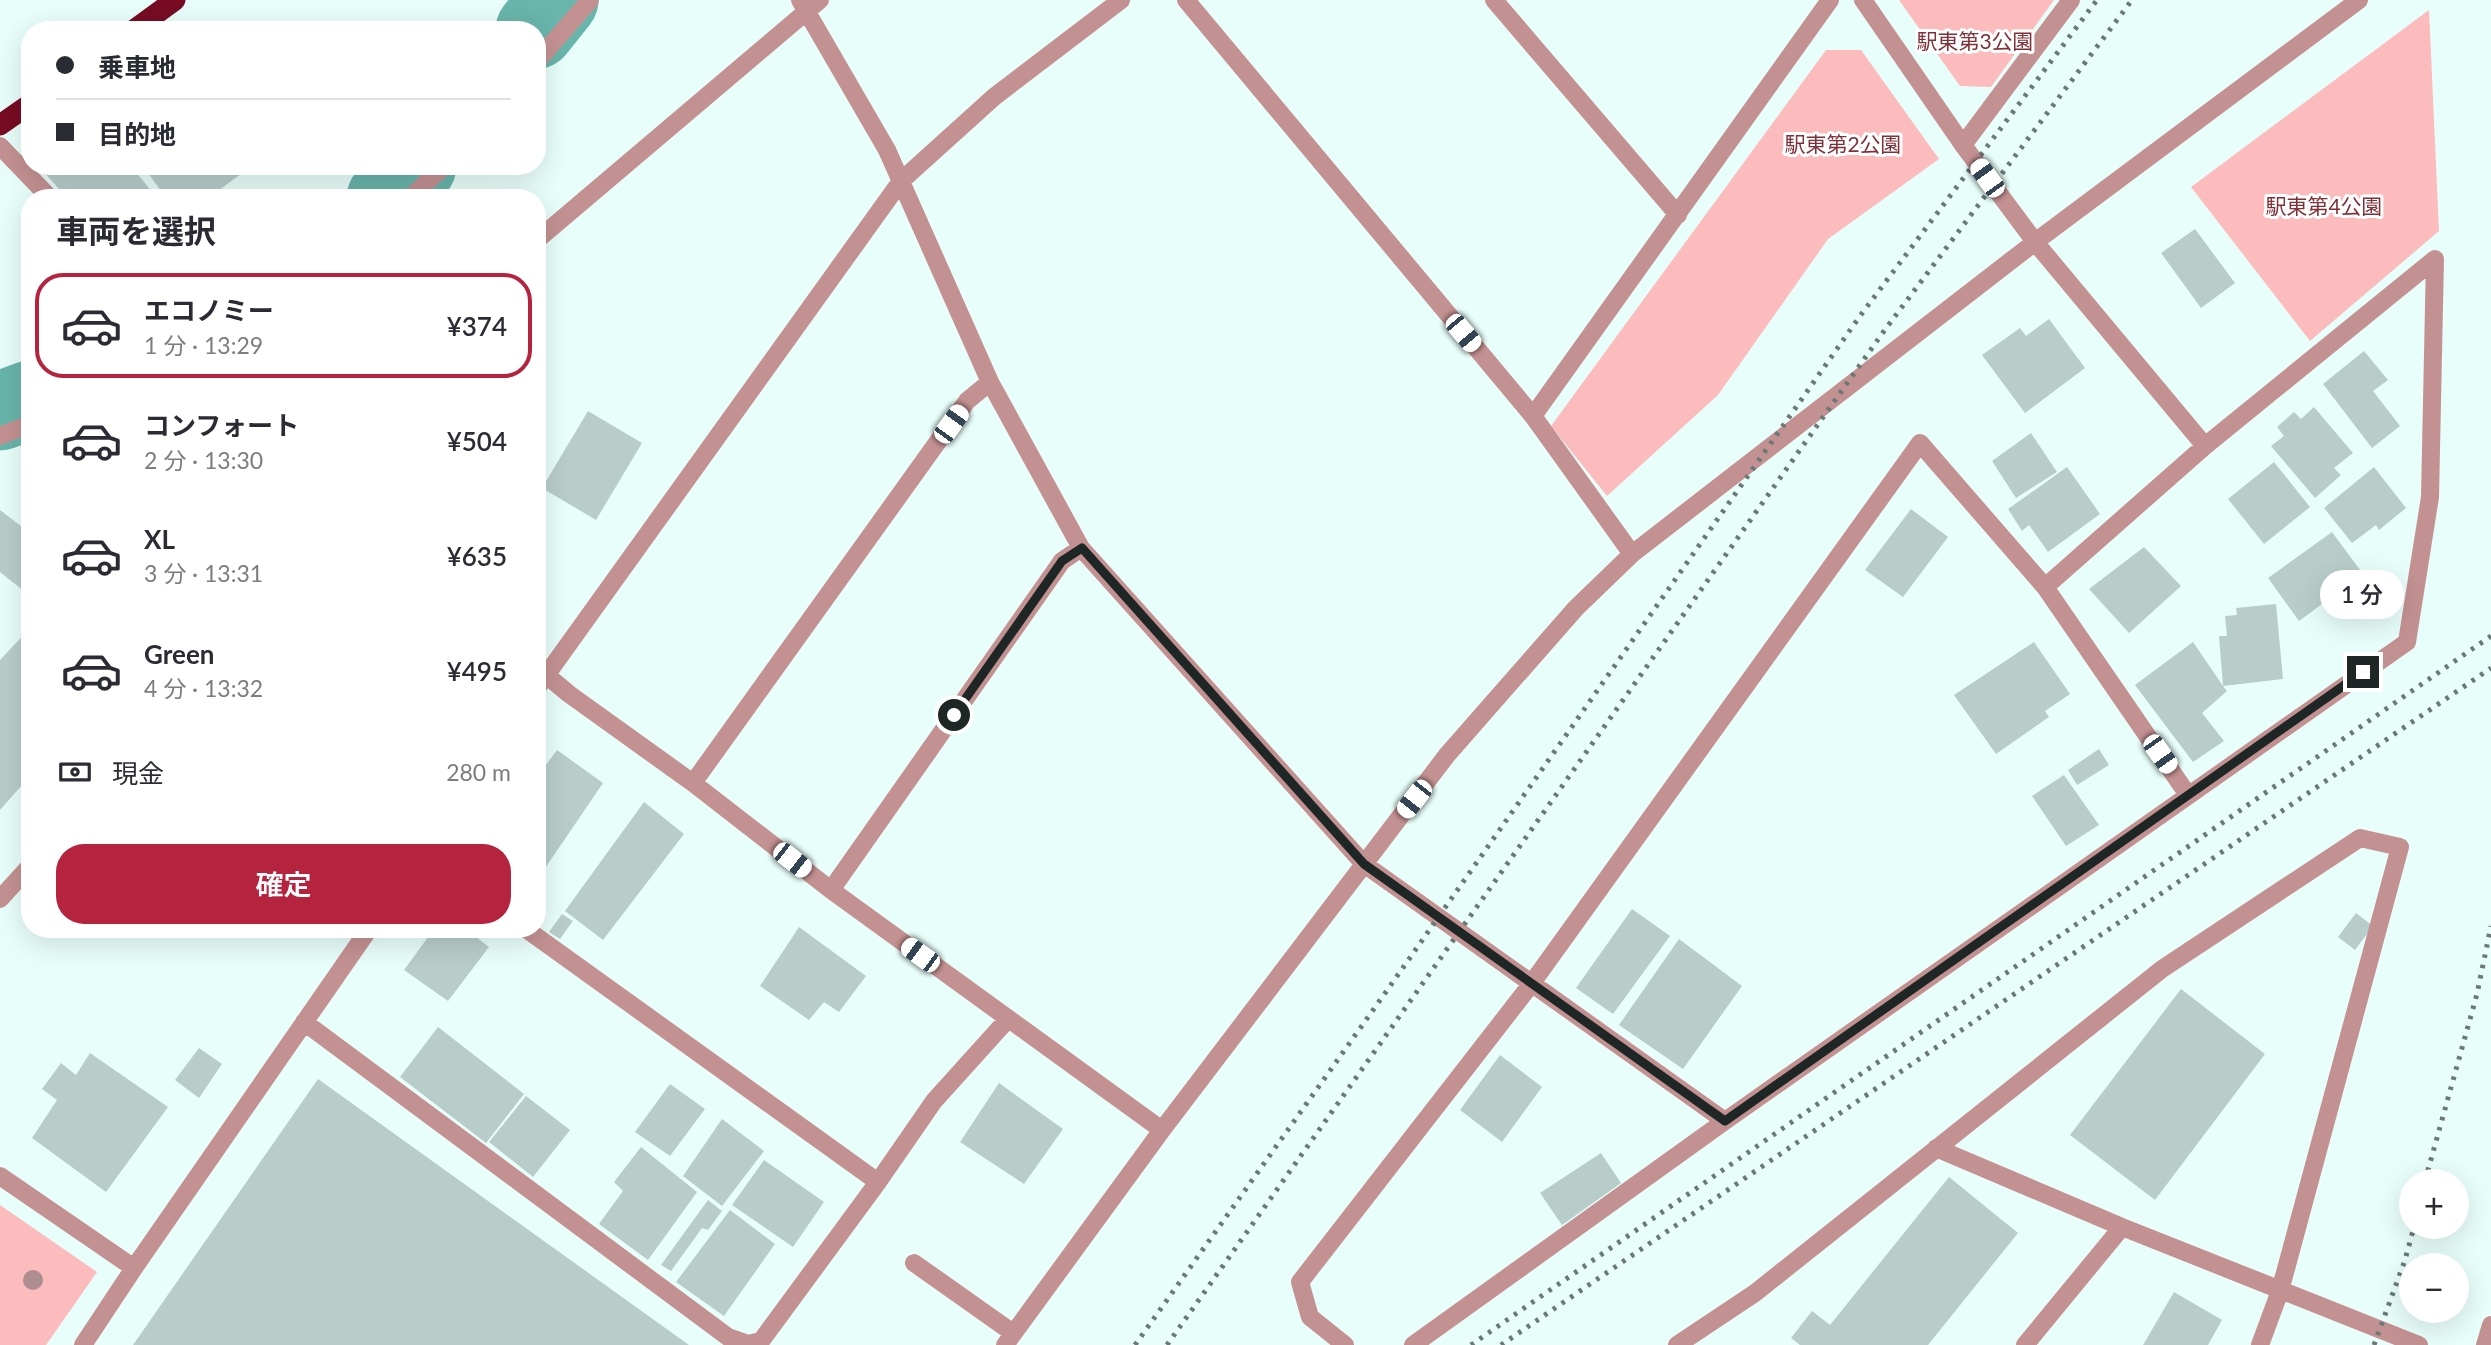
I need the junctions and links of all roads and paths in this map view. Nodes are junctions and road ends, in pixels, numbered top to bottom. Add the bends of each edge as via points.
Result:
1 (175, 0) edge
2 (590, 0) edge
3 (1121, 0) edge
4 (1186, 0) edge
5 (1494, 0) edge
6 (1830, 0) edge
7 (1863, 0) edge
8 (2071, 0) edge
9 (2359, 0) edge
10 (809, 4) edge
11 (146, 21) edge
12 (546, 51) edge
13 (21, 110) edge
14 (0, 125) edge
15 (1963, 145) junction
16 (0, 146) edge
17 (21, 168) edge
18 (28, 175) edge
19 (434, 175) edge
20 (901, 181) junction
21 (41, 189) edge
22 (420, 189) edge
23 (1678, 215) junction
24 (546, 232) edge
25 (2035, 242) junction
26 (990, 382) junction
27 (1533, 416) junction
28 (21, 428) edge
29 (0, 436) edge
30 (2205, 446) junction
31 (1082, 548) junction
32 (1632, 554) junction
33 (2045, 587) junction
34 (546, 669) edge
35 (546, 681) edge
36 (693, 783) junction
37 (2188, 795) junction
38 (1364, 864) junction
39 (21, 876) edge
40 (831, 890) junction
41 (0, 899) edge
42 (363, 938) edge
43 (538, 938) edge
44 (1532, 982) junction
45 (1008, 1019) junction
46 (304, 1022) junction
47 (1725, 1121) junction
48 (1162, 1130) junction
49 (1936, 1148) junction
50 (0, 1176) edge
51 (877, 1182) junction
52 (2122, 1227) junction
53 (914, 1263) dead end
54 (134, 1268) junction
55 (2280, 1291) junction
56 (2491, 1325) edge
57 (1009, 1339) edge
58 (83, 1345) edge
59 (1345, 1345) edge
60 (1413, 1345) edge
61 (1677, 1345) edge
62 (2025, 1345) edge
63 (2260, 1345) edge
64 (2419, 1345) edge
65 (2485, 1345) edge

1 - 11 highway
2 - 12 street
3 - 20 street via 995,97
4 - 27 street
5 - 23 street
6 - 23 street
7 - 15 street
8 - 15 street
9 - 25 street
10 - 20 street
10 - 24 street
13 - 14 highway
15 - 25 street
16 - 17 street
18 - 21 street
19 - 22 street
20 - 26 street
20 - 34 street
23 - 27 street
25 - 30 street
25 - 32 street
26 - 31 street
26 - 36 street via 967,401
27 - 32 street
28 - 29 street
30 - 33 street
30 - 37 street via 2435,259 2430,497 2407,642
31 - 38 street
31 - 40 street via 1062,561
32 - 38 street via 1576,608 1447,755
33 - 37 street
33 - 44 street via 1920,443
35 - 36 street
36 - 40 street
37 - 47 street
38 - 44 street
38 - 48 street
39 - 41 street
40 - 45 street
42 - 46 street
43 - 51 street
44 - 47 street
44 - 59 street via 1300,1282 1310,1317
45 - 48 street
45 - 51 street via 934,1101
46 - 51 street via 728,1337 748,1344 761,1341
46 - 54 street
47 - 60 street
48 - 57 street
49 - 52 street
49 - 55 street via 2162,969 2360,838 2400,847
49 - 61 street via 1755,1293
50 - 54 street
52 - 55 street
52 - 62 street
53 - 57 street
54 - 58 street
55 - 63 street
55 - 64 street
56 - 65 street

